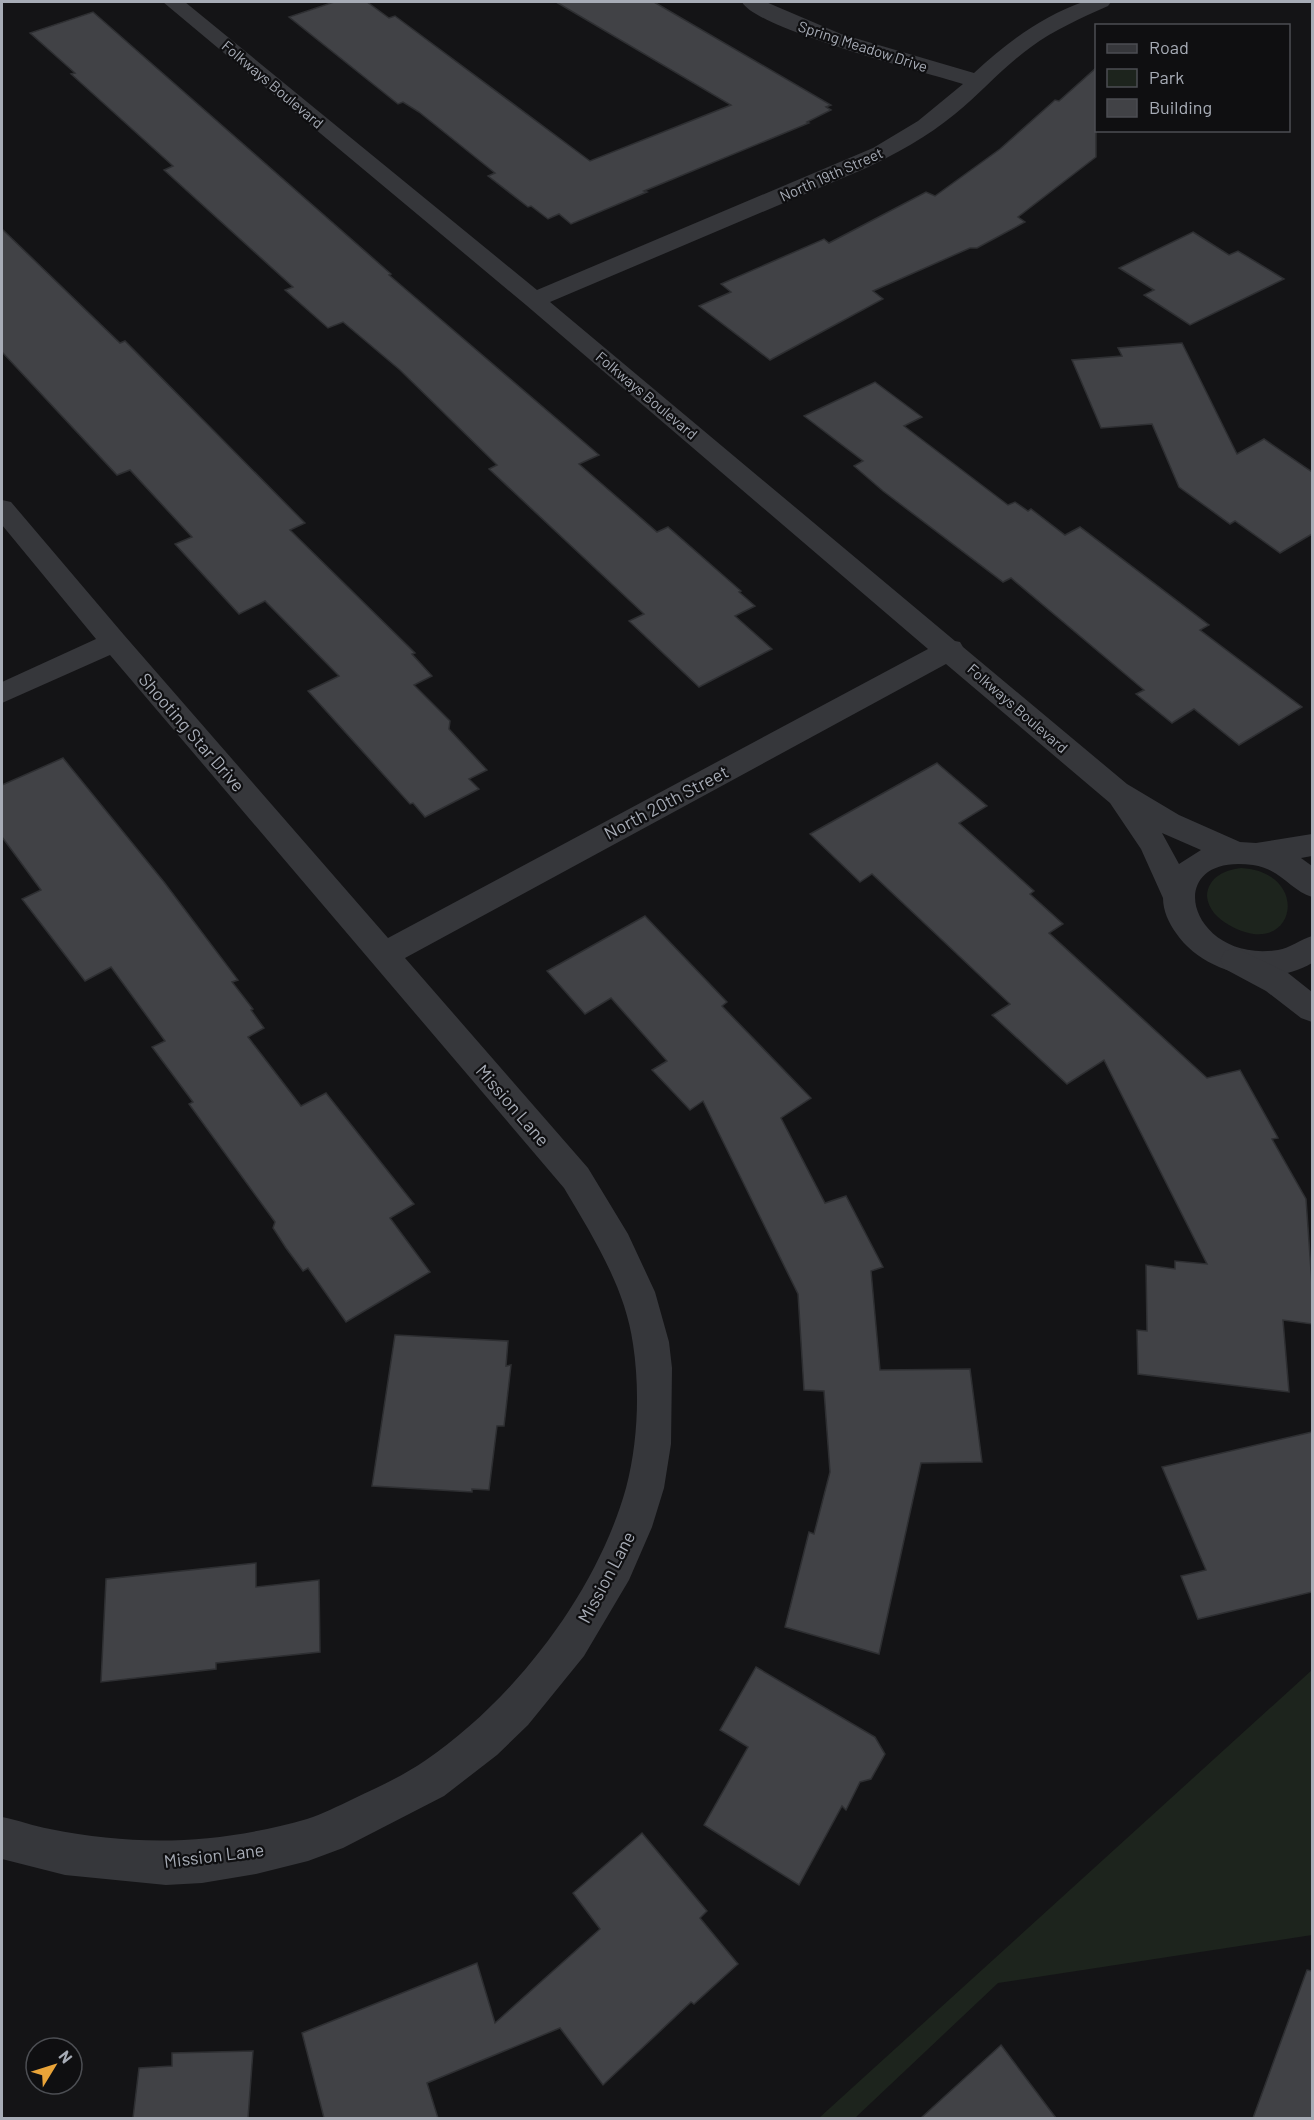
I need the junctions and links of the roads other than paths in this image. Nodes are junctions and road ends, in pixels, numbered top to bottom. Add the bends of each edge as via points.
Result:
1 (173, 2) edge
2 (752, 2) edge
3 (1101, 2) edge
4 (978, 81) junction
5 (534, 300) junction
6 (2, 508) edge
7 (114, 642) junction
8 (950, 649) junction
9 (2, 693) edge
10 (1116, 792) junction
11 (1312, 844) edge
12 (1248, 853) junction
13 (1312, 885) edge
14 (1179, 899) junction
15 (1312, 948) edge
16 (383, 956) junction
17 (1236, 960) junction
18 (1312, 1009) edge
19 (2, 1838) edge

1 - 5 street, Folkways Boulevard
2 - 4 street, Spring Meadow Drive via 829,38
3 - 4 street, North 19th Street via 1044,29
4 - 5 street, North 19th Street via 931,123 870,158
5 - 8 street, Folkways Boulevard
6 - 7 street, Shooting Star Drive
7 - 9 street
7 - 16 street, Shooting Star Drive
8 - 10 street, Folkways Boulevard
8 - 16 street, North 20th Street
10 - 12 street, Folkways Boulevard via 1168,823
10 - 14 street, Folkways Boulevard via 1142,825
11 - 12 street
12 - 13 street, Folkways Boulevard via 1288,865
12 - 14 street via 1214,857 1194,867 1183,881
14 - 17 street, Folkways Boulevard via 1190,930 1209,947
15 - 17 street via 1304,955 1281,962
16 - 19 street, Mission Lane via 576,1178 613,1238 639,1299 654,1367 650,1456 638,1512 618,1562 563,1650 494,1732 417,1789 310,1840 231,1857 164,1864 55,1852
17 - 18 street via 1277,982

